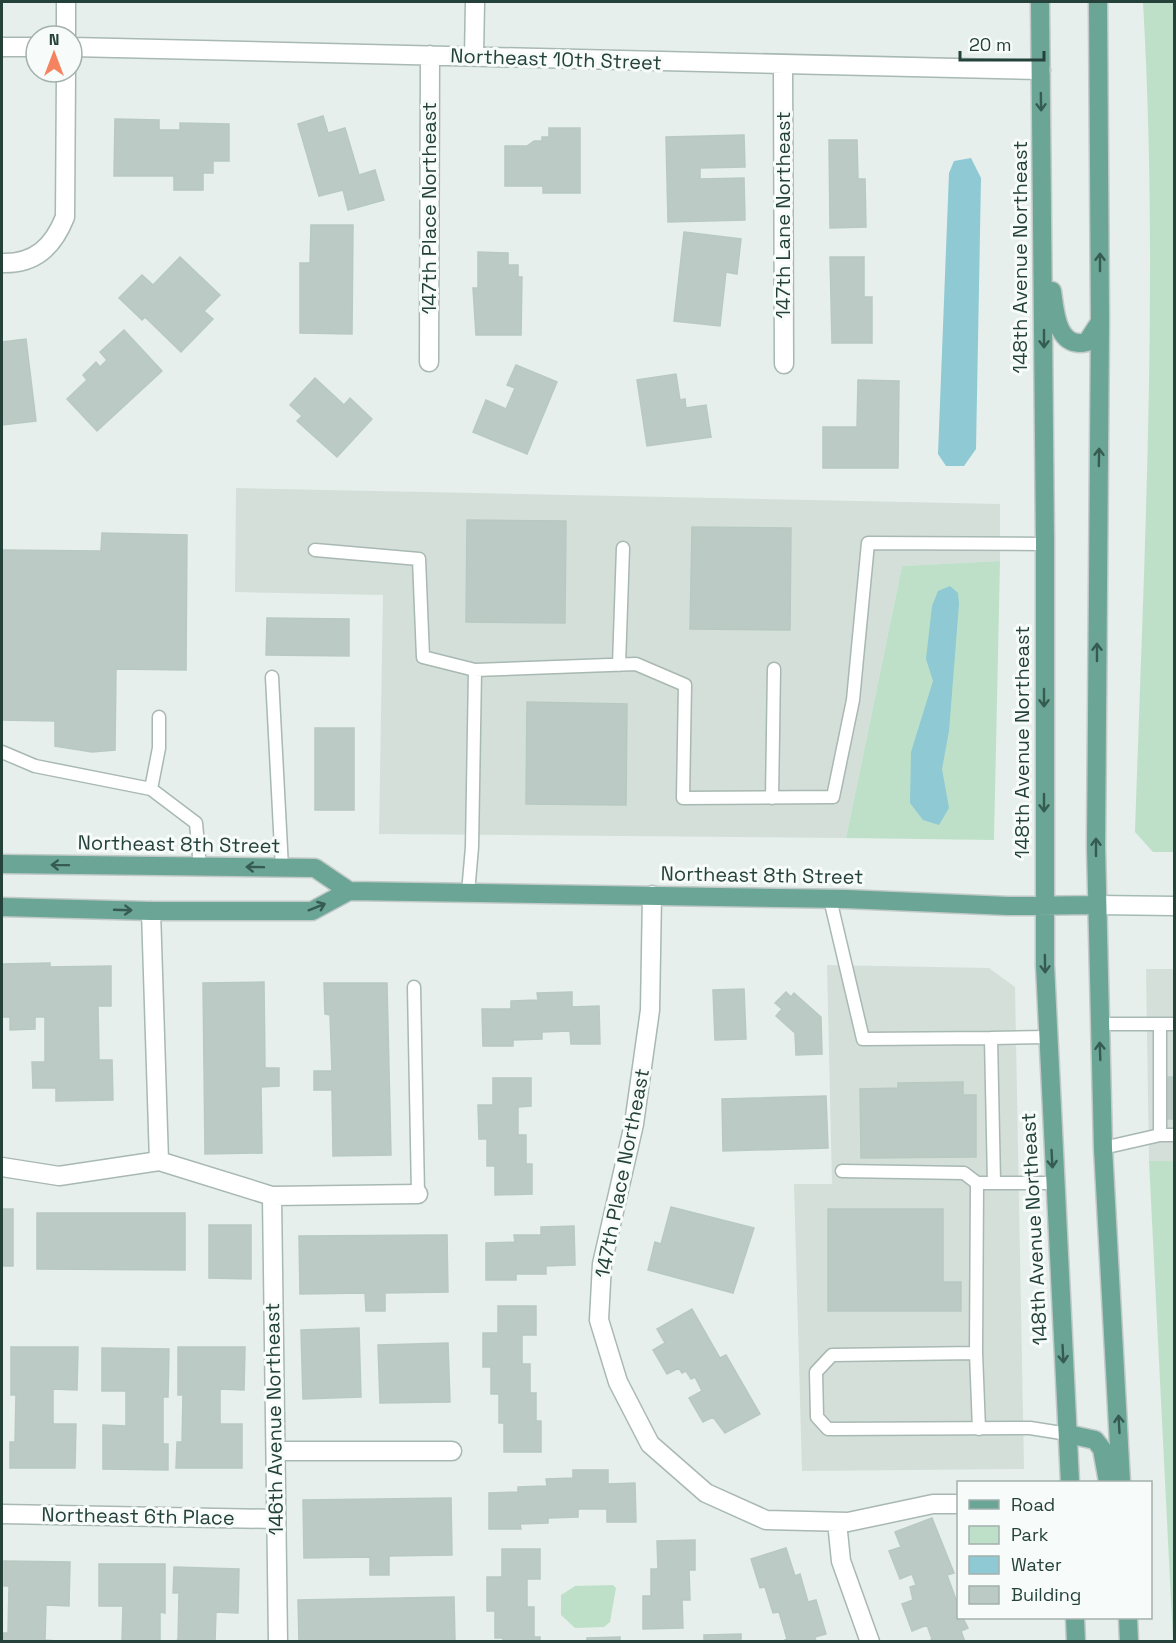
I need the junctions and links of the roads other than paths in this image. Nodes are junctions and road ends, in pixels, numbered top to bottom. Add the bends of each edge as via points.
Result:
1 (66, 2) edge
2 (475, 2) edge
3 (1040, 2) edge
4 (1098, 2) edge
5 (66, 24) edge
6 (2, 47) edge
7 (24, 47) edge
8 (84, 47) edge
9 (430, 56) junction
10 (474, 56) junction
11 (783, 65) junction
12 (1041, 70) junction
13 (66, 84) edge
14 (1043, 200) junction
15 (2, 263) edge
16 (1101, 322) junction
17 (429, 362) dead end
18 (784, 364) dead end
19 (1045, 544) junction
20 (623, 548) dead end
21 (315, 550) dead end
22 (619, 665) junction
23 (774, 669) dead end
24 (475, 670) junction
25 (272, 677) dead end
26 (159, 717) dead end
27 (2, 752) edge
28 (151, 789) junction
29 (772, 798) junction
30 (2, 864) edge
31 (200, 867) junction
32 (282, 868) junction
33 (349, 891) junction
34 (468, 893) junction
35 (652, 895) junction
36 (830, 899) junction
37 (1097, 905) junction
38 (1044, 906) junction
39 (1174, 906) edge
40 (2, 907) edge
41 (151, 911) junction
42 (414, 987) dead end
43 (1099, 1024) junction
44 (1160, 1024) junction
45 (1174, 1024) edge
46 (1047, 1037) junction
47 (991, 1038) junction
48 (1160, 1135) junction
49 (1174, 1135) edge
50 (1103, 1148) junction
51 (159, 1161) junction
52 (2, 1167) edge
53 (842, 1171) dead end
54 (977, 1184) junction
55 (994, 1184) junction
56 (1053, 1184) junction
57 (418, 1194) joint
58 (272, 1196) junction
59 (976, 1353) junction
60 (979, 1429) junction
61 (1068, 1434) junction
62 (276, 1451) junction
63 (452, 1451) dead end
64 (1070, 1481) edge
65 (1108, 1481) edge
66 (1121, 1481) edge
67 (957, 1504) edge
68 (2, 1514) edge
69 (275, 1519) junction
70 (837, 1521) junction
71 (1075, 1619) edge
72 (1128, 1619) edge
73 (278, 1641) edge
74 (870, 1641) edge
75 (1076, 1641) edge
76 (1129, 1641) edge

1 - 5 street
2 - 10 street
3 - 12 main road, 148th Avenue Northeast
16 -> 4 main road
6 - 7 street
8 - 9 street, Northeast 10th Street
9 - 10 street, Northeast 10th Street
9 - 17 street, 147th Place Northeast
10 - 11 street, Northeast 10th Street
11 - 12 street, Northeast 10th Street
11 - 18 street, 147th Lane Northeast
12 -> 14 main road, 148th Avenue Northeast
13 - 15 street via 65,217 57,237 41,255 14,264
14 - 16 main road via 1053,300 1062,334 1076,344 1087,342
14 -> 19 main road, 148th Avenue Northeast
37 -> 16 main road
19 - 29 lane via 867,543 853,700 833,797
19 -> 38 main road, 148th Avenue Northeast
20 - 22 lane
21 - 24 lane via 419,559 423,657
22 - 24 lane
22 - 29 lane via 636,664 685,685 683,798
23 - 29 lane
24 - 34 lane
25 - 32 lane
26 - 28 lane via 159,748
27 - 28 lane via 35,765
28 - 31 lane via 196,823
31 -> 30 main road, Northeast 8th Street
32 -> 31 main road, Northeast 8th Street
32 - 33 main road, Northeast 8th Street via 315,868
33 - 34 main road, Northeast 8th Street
41 -> 33 main road, Northeast 8th Street via 312,911
34 - 35 main road, Northeast 8th Street
35 - 36 main road, Northeast 8th Street
35 - 70 street, 147th Place Northeast via 650,1010 634,1124 602,1264 599,1320 618,1382 650,1444 706,1493 766,1520
36 - 38 main road, Northeast 8th Street
36 - 47 lane via 863,1039
37 - 38 main road, Northeast 8th Street
37 - 39 street, Northeast 8th Street
37 - 43 main road
38 -> 46 main road, 148th Avenue Northeast
40 -> 41 main road, Northeast 8th Street
41 - 51 street
42 - 57 lane
43 - 44 lane
50 -> 43 main road
44 - 45 lane
44 - 48 lane
46 - 47 lane
46 -> 56 main road, 148th Avenue Northeast
47 - 55 lane
48 - 49 lane
48 - 50 lane
66 -> 50 main road
51 - 52 street via 59,1176
51 - 58 street
53 - 54 lane via 964,1173
54 - 55 lane
54 - 59 lane
55 - 56 lane
56 -> 61 main road, 148th Avenue Northeast
57 - 58 street
58 - 62 street, 146th Avenue Northeast
59 - 60 lane
59 - 60 lane via 832,1355 816,1372 817,1418 828,1429
60 - 61 lane via 1030,1428
61 - 64 main road, 148th Avenue Northeast
61 - 65 main road via 1095,1440 1102,1449
62 - 63 street
62 - 69 street, 146th Avenue Northeast
67 - 70 street via 933,1504
68 - 69 street, Northeast 6th Place
69 - 73 street, 146th Avenue Northeast
70 - 74 street via 840,1562
71 - 75 main road
72 - 76 main road

